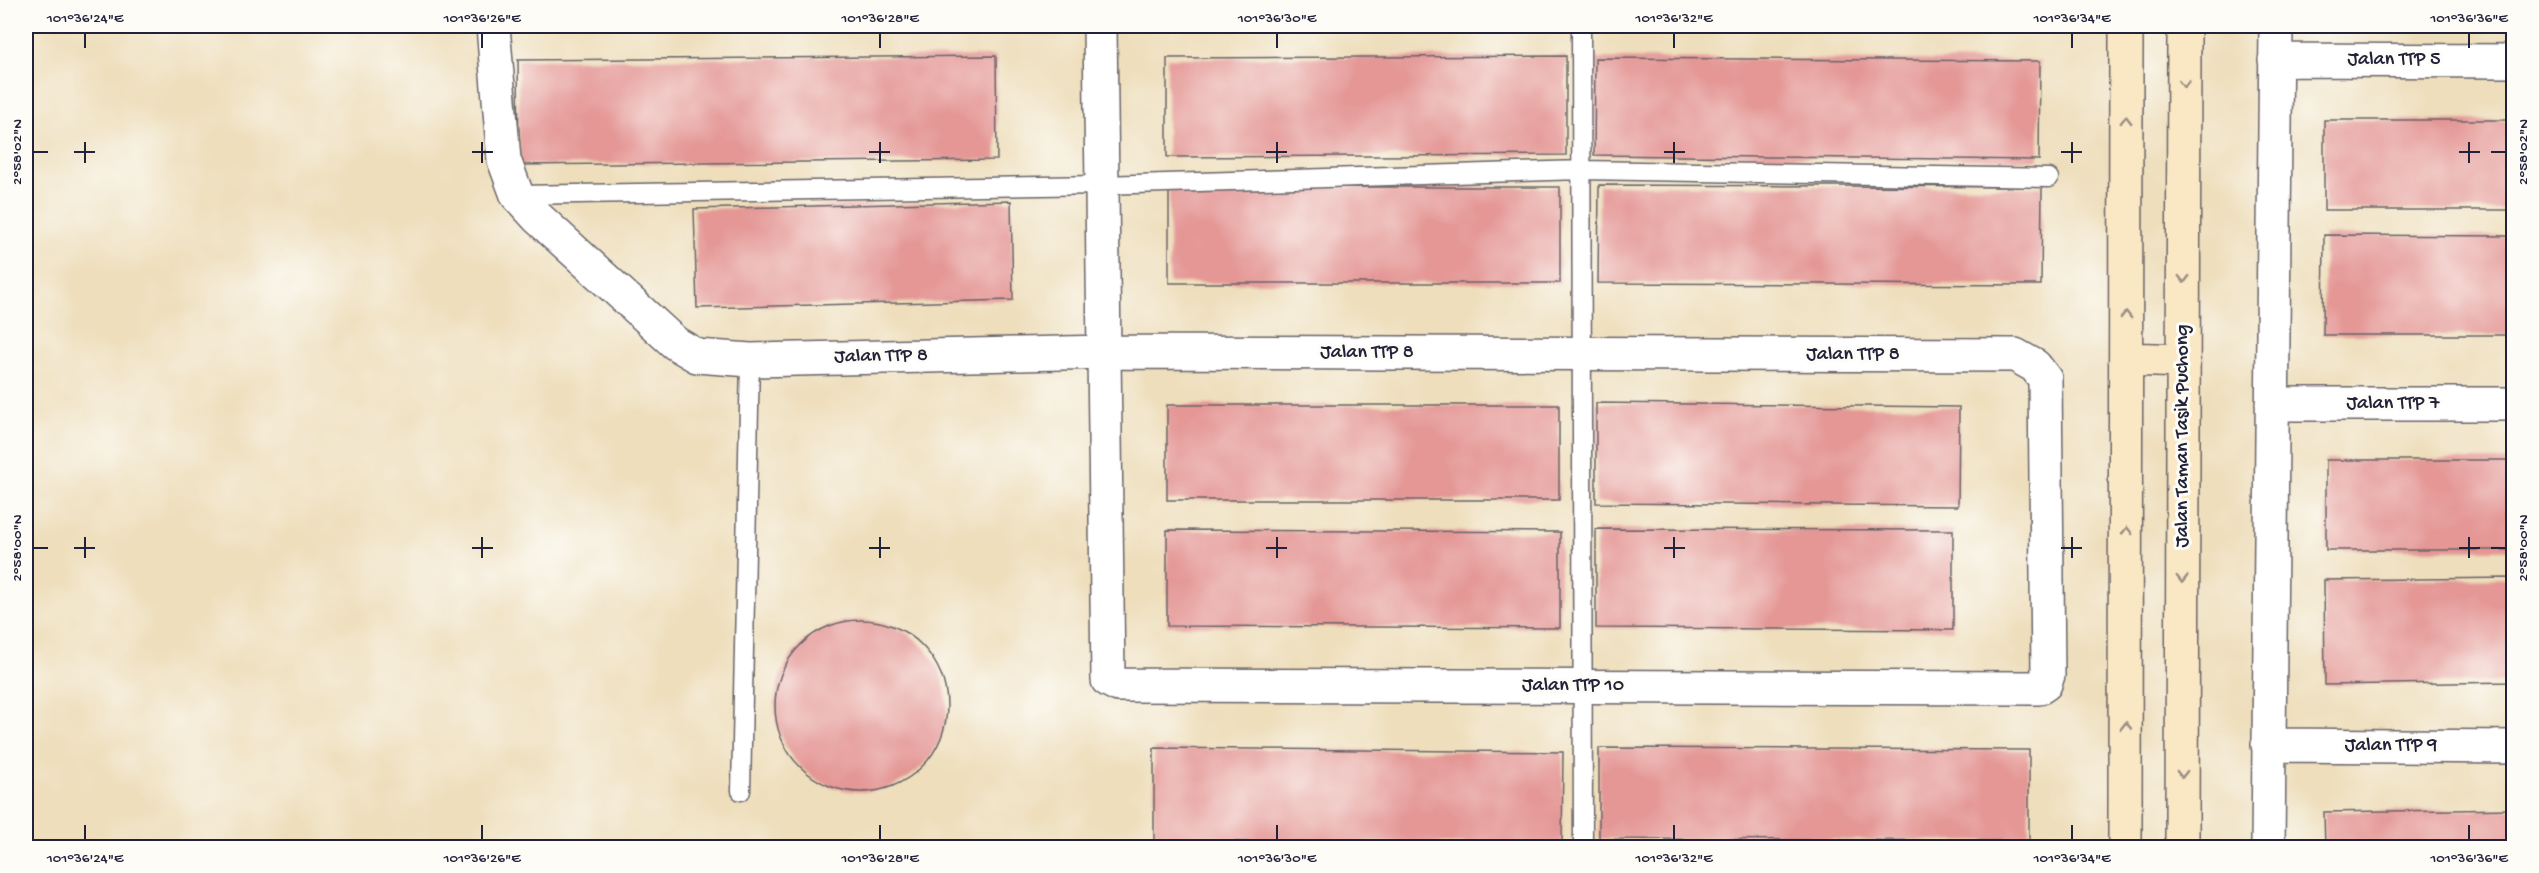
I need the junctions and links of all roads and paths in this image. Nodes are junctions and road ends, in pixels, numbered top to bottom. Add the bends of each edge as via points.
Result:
1 (493, 26) edge
2 (1100, 26) edge
3 (1581, 26) edge
4 (2126, 26) edge
5 (2184, 26) edge
6 (2276, 26) edge
7 (2275, 60) junction
8 (2514, 61) edge
9 (1581, 170) junction
10 (2049, 178) dead end
11 (1102, 184) junction
12 (517, 195) junction
13 (1104, 352) junction
14 (1581, 354) junction
15 (2127, 359) junction
16 (750, 360) junction
17 (2183, 361) junction
18 (2272, 404) junction
19 (2514, 404) edge
20 (1582, 686) junction
21 (2039, 688) joint
22 (2268, 745) junction
23 (2514, 747) edge
24 (741, 791) dead end
25 (1583, 848) edge
26 (2126, 848) edge
27 (2182, 848) edge
28 (2268, 848) edge

1 - 12 street via 504,160
2 - 11 street
3 - 9 lane
15 -> 4 street
5 -> 17 street, Jalan Taman Tasik Puchong
6 - 7 street
7 - 8 street, Jalan TTP 5
7 - 18 street
9 - 10 lane
9 - 11 lane
9 - 14 lane
11 - 12 lane
11 - 13 street
12 - 16 street, Jalan TTP 8 via 675,343 697,356
13 - 14 street, Jalan TTP 8
13 - 16 street, Jalan TTP 8
13 - 20 street, Jalan TTP 10 via 1108,680 1118,685
14 - 20 lane
14 - 21 street, Jalan TTP 8 via 2015,355 2035,366 2045,379 2046,426 2048,675
15 - 17 street
26 -> 15 street
16 - 24 lane
17 -> 27 street, Jalan Taman Tasik Puchong
18 - 19 street, Jalan TTP 7
18 - 22 street
20 - 21 street, Jalan TTP 10
20 - 25 lane
22 - 23 street, Jalan TTP 9
22 - 28 street

